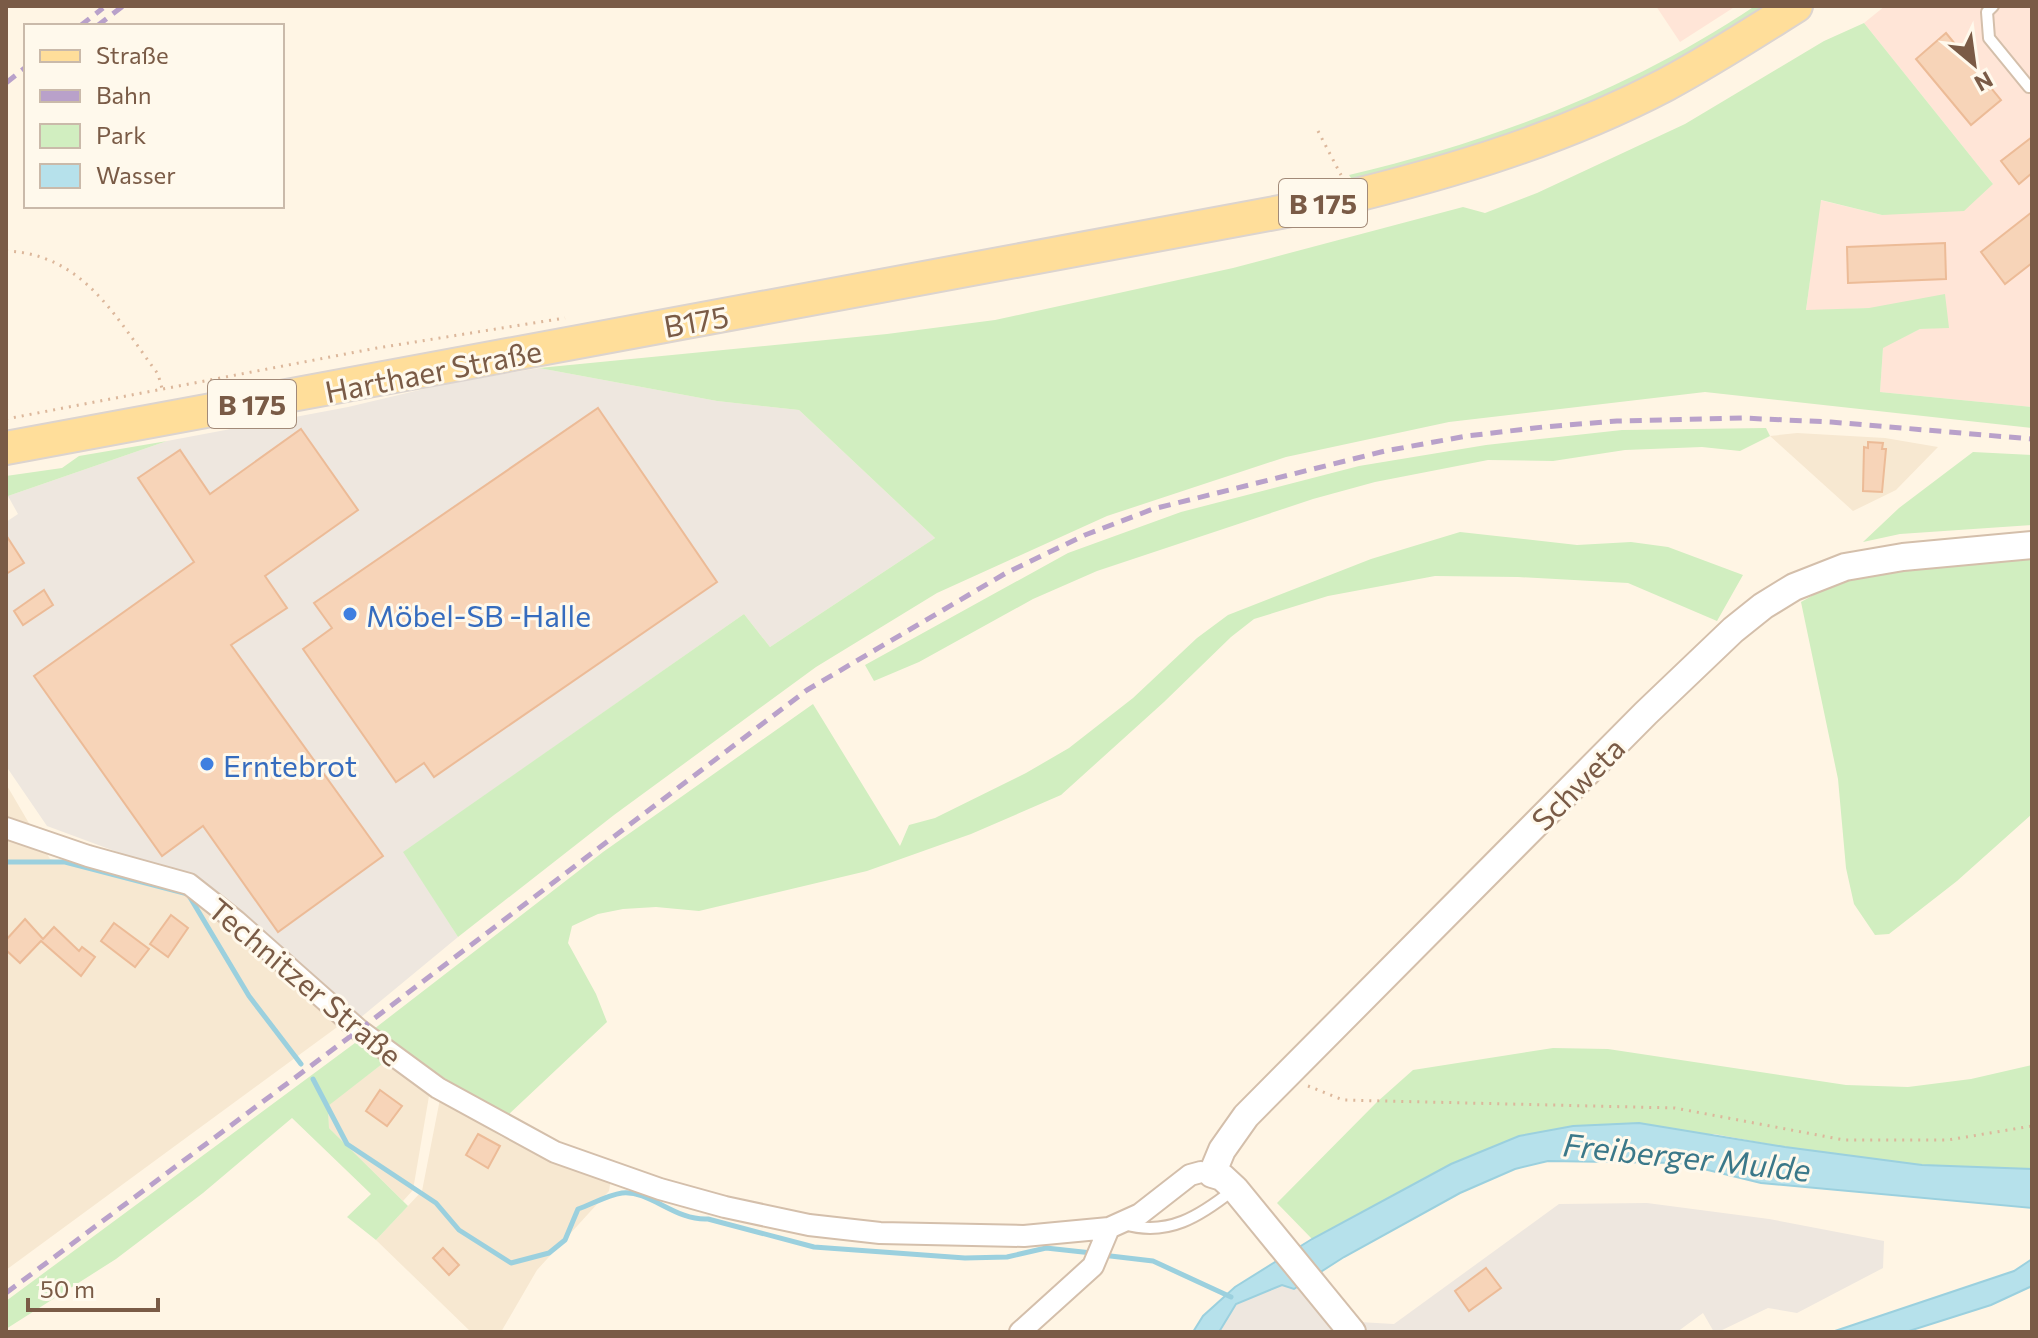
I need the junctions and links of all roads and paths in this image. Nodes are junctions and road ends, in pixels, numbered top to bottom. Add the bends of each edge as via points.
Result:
1 (1796, 6) edge
2 (1993, 6) edge
3 (2032, 86) edge
4 (1318, 131) dead end
5 (1342, 180) junction
6 (6, 251) edge
7 (574, 330) junction
8 (162, 390) junction
9 (6, 419) edge
10 (6, 448) edge
11 (2032, 545) edge
12 (6, 828) edge
13 (1289, 1071) junction
14 (2032, 1126) edge
15 (1212, 1174) junction
16 (1235, 1189) junction
17 (1116, 1225) junction
18 (1350, 1330) edge
19 (1020, 1332) edge

1 - 5 main road, B 175 via 1664,85 1574,127 1455,170
2 - 3 lane via 1987,12 1989,38
4 - 5 path
5 - 7 main road, B175 / B 175 via 815,298
6 - 8 path via 49,258 88,284 158,374
7 - 8 path via 377,348
7 - 10 main road, Harthaer Straße / B 175
8 - 9 path
11 - 13 street, Schweta via 1856,564 1822,574 1763,606 1646,713
12 - 17 street, Technitzer Straße via 189,884 418,1074 482,1114 593,1166 725,1207 809,1225 997,1236
13 - 14 path via 1313,1090 1343,1100 1675,1108 1844,1140 1948,1140
13 - 15 street, Schweta via 1238,1126
15 - 16 street
15 - 17 street via 1190,1175 1140,1214
16 - 17 lane via 1206,1211 1168,1227
16 - 18 street
17 - 19 street via 1096,1258

